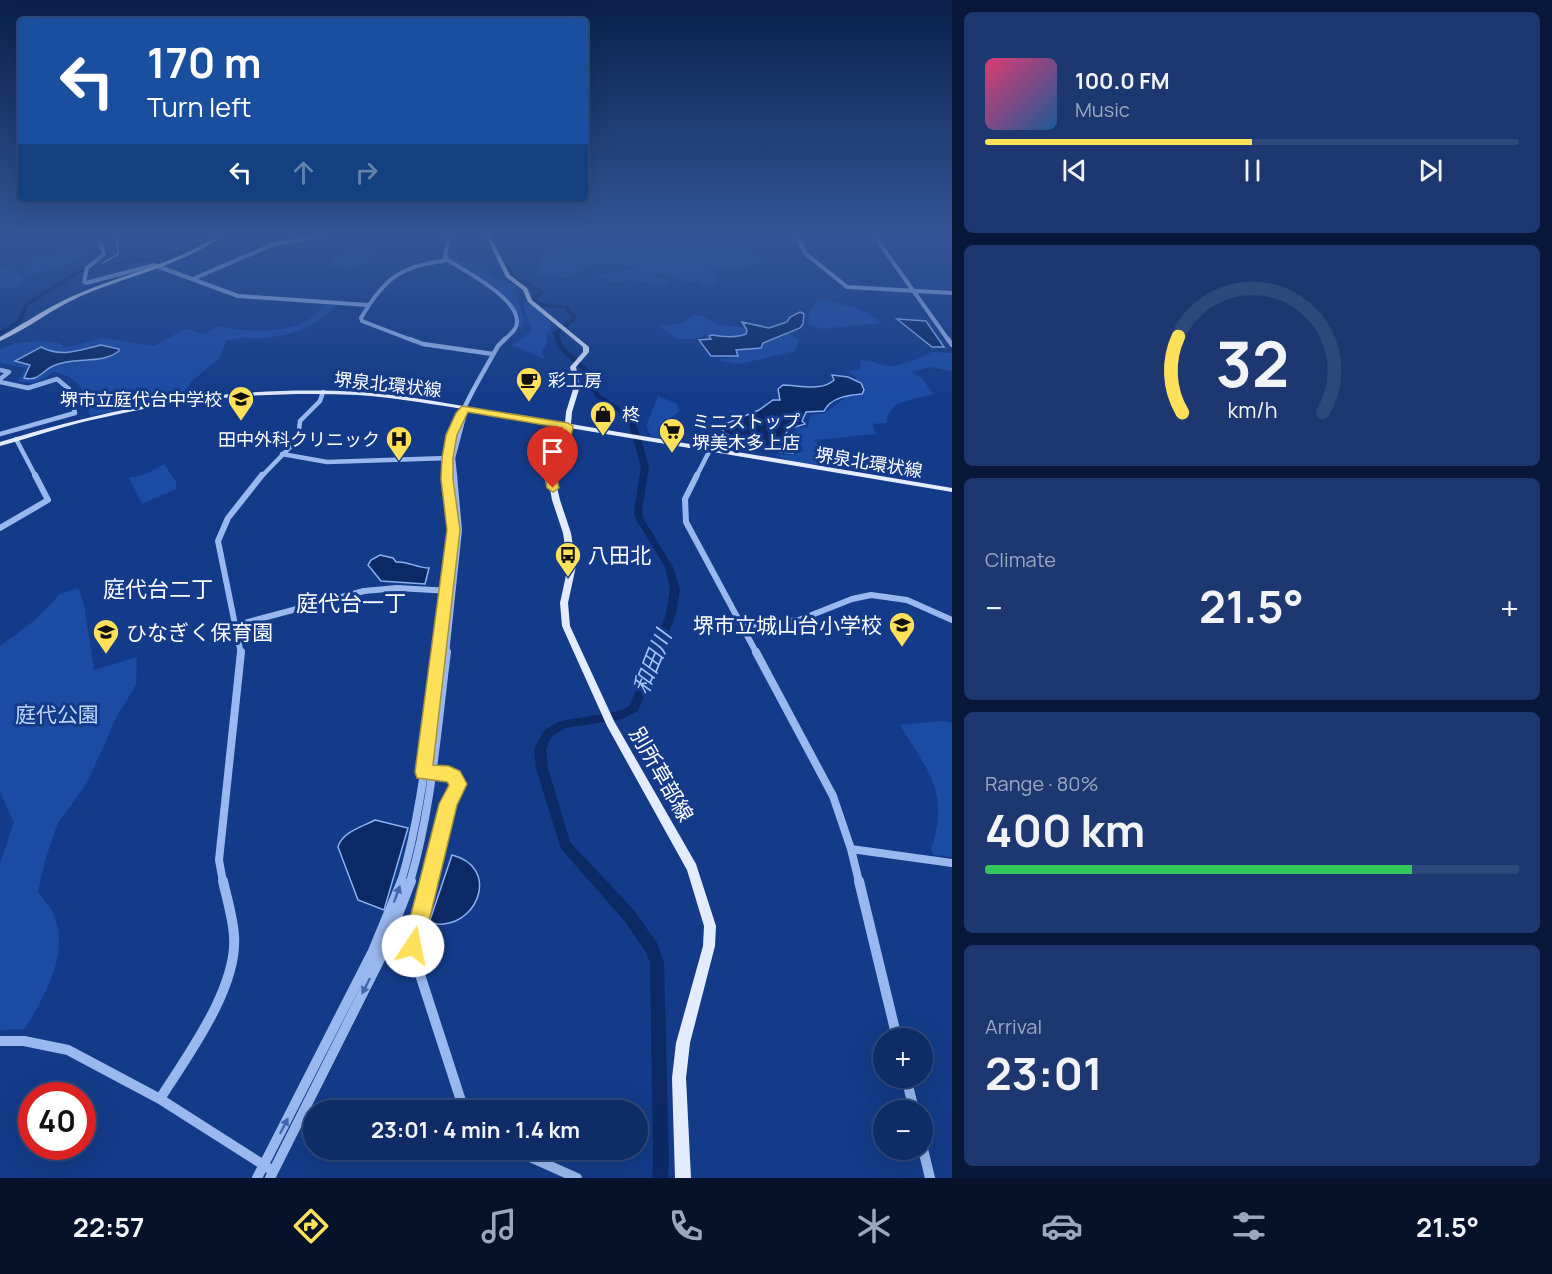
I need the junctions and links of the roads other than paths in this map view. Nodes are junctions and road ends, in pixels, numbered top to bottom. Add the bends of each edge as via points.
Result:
1 (94, 289) edge
2 (216, 289) edge
3 (378, 289) edge
4 (493, 289) edge
5 (525, 289) edge
6 (881, 289) edge
7 (915, 291) junction
8 (952, 293) edge
9 (368, 305) junction
10 (0, 339) edge
11 (952, 343) edge
12 (494, 354) junction
13 (0, 370) edge
14 (0, 381) edge
15 (323, 392) junction
16 (465, 409) junction
17 (568, 426) junction
18 (0, 434) edge
19 (16, 439) junction
20 (0, 444) edge
21 (710, 450) junction
22 (282, 454) junction
23 (450, 458) junction
24 (952, 490) edge
25 (0, 528) edge
26 (451, 591) junction
27 (952, 620) edge
28 (237, 625) junction
29 (742, 626) junction
30 (427, 773) junction
31 (851, 849) junction
32 (952, 863) edge
33 (895, 1028) edge
34 (0, 1041) edge
35 (160, 1099) junction
36 (461, 1100) edge
37 (537, 1160) edge
38 (926, 1160) edge
39 (269, 1171) edge
40 (257, 1178) edge
41 (577, 1178) edge
42 (683, 1178) edge
43 (930, 1178) edge

1 - 10 main road
2 - 9 street via 238,296
3 - 9 street
4 - 12 street via 515,312 517,322
5 - 17 main road, 別所草部線 via 530,301 586,347 573,367 577,386
6 - 7 street
7 - 8 street
7 - 11 street
9 - 12 street via 361,318 364,322 423,344
12 - 16 street
13 - 14 street via 9,372
14 - 18 street via 13,388 28,389 57,379 73,394 75,412
15 - 16 main road, 堺泉北環状線 via 392,397
15 - 19 main road, 堺泉北環状線 via 236,395 159,404
15 - 22 street via 320,401 300,421 298,439
16 - 17 main road, 堺泉北環状線
16 - 23 street
17 - 21 main road, 堺泉北環状線
17 - 42 main road, 別所草部線 via 564,442 548,463 573,566 563,611 566,626 610,723 692,868 710,926 709,946 683,1043 679,1078
19 - 20 main road, 堺泉北環状線
19 - 25 street via 48,500
21 - 24 main road, 堺泉北環状線
21 - 29 street via 687,490 685,518
22 - 23 street via 327,462
22 - 28 street via 251,487 220,532 219,556
23 - 26 street via 447,479 454,530
26 - 28 street via 364,591
26 - 30 street
27 - 29 street via 914,602 872,595 806,618
28 - 35 street via 240,661 219,860 234,936 233,954 225,986 208,1022
29 - 31 street via 825,778
30 - 36 street via 453,776 458,784 448,804 413,952
30 - 39 street via 411,849 388,919
31 - 32 street
31 - 33 street
34 - 35 street via 24,1041 68,1050
35 - 39 street
37 - 41 street
38 - 43 street
39 - 40 street

